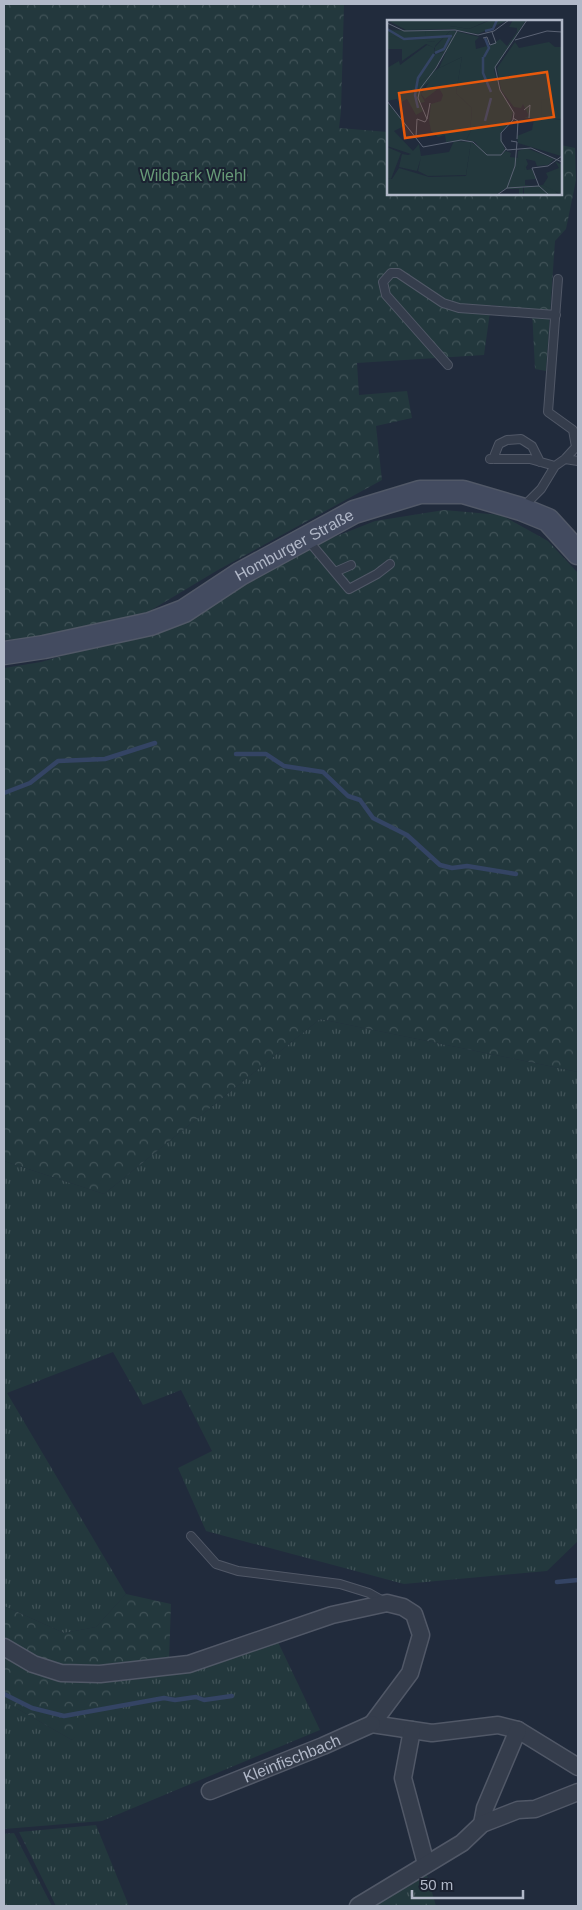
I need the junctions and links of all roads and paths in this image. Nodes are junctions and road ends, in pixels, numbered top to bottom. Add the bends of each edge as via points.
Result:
1 (558, 279) dead end
2 (556, 316) junction
3 (448, 365) dead end
4 (564, 459) junction
5 (578, 461) edge
6 (540, 462) junction
7 (555, 466) junction
8 (521, 509) junction
9 (306, 537) junction
10 (578, 553) edge
11 (390, 564) dead end
12 (351, 565) dead end
13 (335, 572) junction
14 (4, 653) edge
15 (191, 1536) dead end
16 (387, 1603) junction
17 (4, 1648) edge
18 (372, 1724) junction
19 (412, 1730) junction
20 (518, 1730) junction
21 (578, 1767) edge
22 (210, 1791) dead end
23 (578, 1792) edge
24 (482, 1824) junction
25 (426, 1864) junction
26 (358, 1906) edge

1 - 2 lane
2 - 3 lane via 458,308 443,303 398,273 391,273 383,282 386,294
2 - 4 lane via 548,412 573,430 576,447
4 - 5 lane
4 - 7 lane
6 - 6 lane via 530,460 491,460 499,444 521,439 532,446
6 - 7 lane
7 - 8 lane via 541,489
8 - 9 main road, Homburger Straße via 463,492 420,492 354,512
8 - 10 main road, Homburger Straße via 548,520
9 - 13 lane
9 - 14 main road, Homburger Straße via 184,610 150,624
11 - 13 lane via 349,589
12 - 13 lane
15 - 16 lane via 216,1564 238,1571 340,1584 369,1593
16 - 17 street via 332,1615 189,1664 100,1674 61,1673 33,1664
16 - 18 street, Kleinfischbach via 414,1614 421,1635 410,1673
18 - 19 street
18 - 22 street, Kleinfischbach
19 - 20 street via 432,1733 498,1725
19 - 25 street via 403,1778
20 - 21 street
20 - 24 street via 485,1808
23 - 24 street via 535,1809 518,1810
24 - 25 street via 462,1843
25 - 26 street

